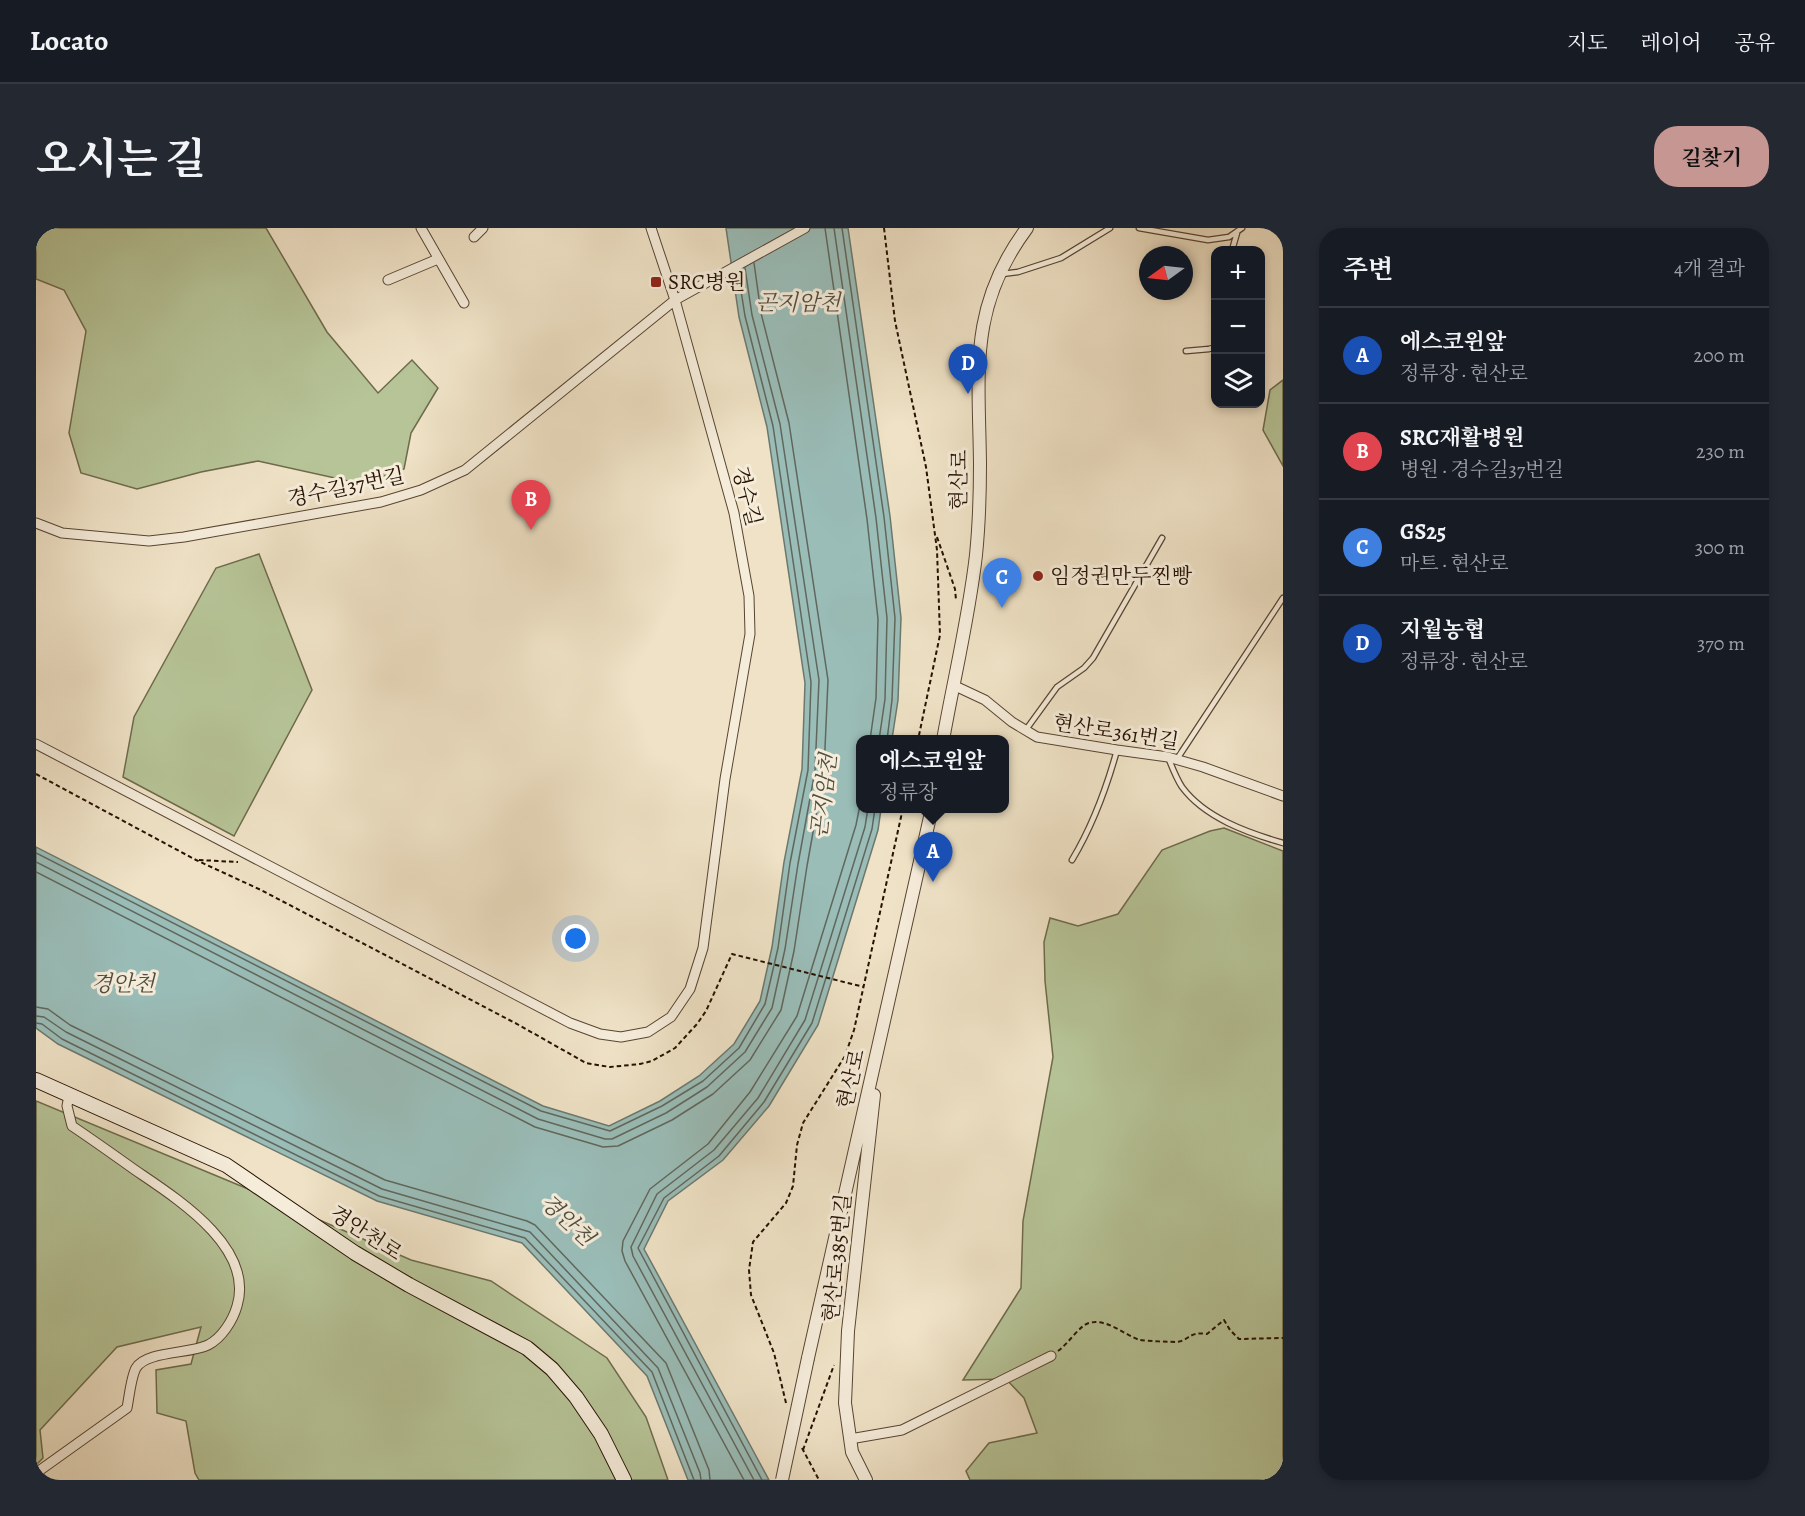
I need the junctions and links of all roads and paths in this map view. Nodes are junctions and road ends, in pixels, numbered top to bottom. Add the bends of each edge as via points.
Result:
1 (421, 228) edge
2 (483, 228) edge
3 (651, 228) edge
4 (805, 228) edge
5 (884, 228) edge
6 (1027, 228) edge
7 (1110, 228) edge
8 (1139, 228) edge
9 (1242, 228) edge
10 (1237, 233) junction
11 (474, 237) dead end
12 (1233, 246) edge
13 (438, 259) junction
14 (999, 275) junction
15 (388, 280) dead end
16 (675, 300) junction
17 (464, 303) dead end
18 (1211, 348) edge
19 (1186, 351) dead end
20 (36, 523) edge
21 (934, 530) junction
22 (1162, 538) dead end
23 (1283, 598) edge
24 (957, 601) dead end
25 (953, 685) junction
26 (1025, 731) junction
27 (919, 735) edge
28 (945, 735) edge
29 (36, 744) edge
30 (1117, 750) junction
31 (1173, 758) junction
32 (36, 774) edge
33 (1283, 796) edge
34 (902, 813) edge
35 (931, 813) edge
36 (1283, 843) edge
37 (255, 859) junction
38 (196, 860) junction
39 (1072, 860) dead end
40 (739, 956) dead end
41 (864, 987) junction
42 (881, 1037) junction
43 (586, 1063) dead end
44 (36, 1080) edge
45 (69, 1095) junction
46 (1283, 1338) edge
47 (1051, 1356) joint
48 (835, 1362) dead end
49 (788, 1408) dead end
50 (799, 1439) dead end
51 (849, 1439) junction
52 (803, 1450) junction
53 (36, 1473) edge
54 (624, 1480) edge
55 (782, 1480) edge
56 (819, 1480) edge
57 (866, 1480) edge

1 - 13 street
2 - 11 street
3 - 16 street, 경수길
4 - 16 street, 경수길37번길
5 - 21 path via 895,321 926,467
6 - 14 street, 현산로
7 - 14 lane via 1061,258
8 - 10 lane via 1208,240
9 - 10 lane
10 - 12 lane
13 - 15 street
13 - 17 street
14 - 25 street, 현산로 via 979,345 980,496 976,555
16 - 20 street, 경수길37번길 via 465,470 421,490 381,502 149,541 62,533
16 - 37 street, 경수길 via 734,513 749,596 750,634 724,779 703,948 690,990 671,1017 648,1032 621,1037 570,1023
18 - 19 lane
21 - 24 path
21 - 27 path via 940,635
22 - 26 lane via 1104,643 1084,668 1057,687
23 - 31 lane
25 - 26 street, 현산로361번길 via 985,700
25 - 28 street, 현산로
26 - 30 street, 현산로361번길 via 1038,737
29 - 37 street, 경수길
30 - 31 street, 현산로361번길
30 - 39 lane via 1097,812
31 - 33 street, 현산로361번길
31 - 36 lane via 1182,786 1203,807 1257,835
32 - 38 path
34 - 41 path
35 - 42 street, 현산로
37 - 38 path
38 - 43 path via 261,890
40 - 41 path
41 - 49 path via 845,1056 803,1123 793,1186 786,1203 753,1242 751,1295 774,1353
42 - 51 street, 현산로385번길 via 848,1331 845,1403
42 - 55 street, 현산로, bridge
44 - 45 main road, 경안천로
45 - 53 street via 67,1106 72,1126 178,1199 206,1223 227,1248 239,1272 241,1294 226,1329 209,1345 148,1358 136,1368 127,1408
45 - 54 main road, 경안천로 via 226,1165 409,1285 527,1348 576,1397 602,1434
46 - 47 path via 1239,1340 1224,1320 1207,1334 1198,1332 1179,1342 1142,1341 1092,1322 1084,1324
47 - 51 street via 902,1430
48 - 52 path
50 - 52 path
51 - 57 street, 현산로385번길
52 - 56 path

